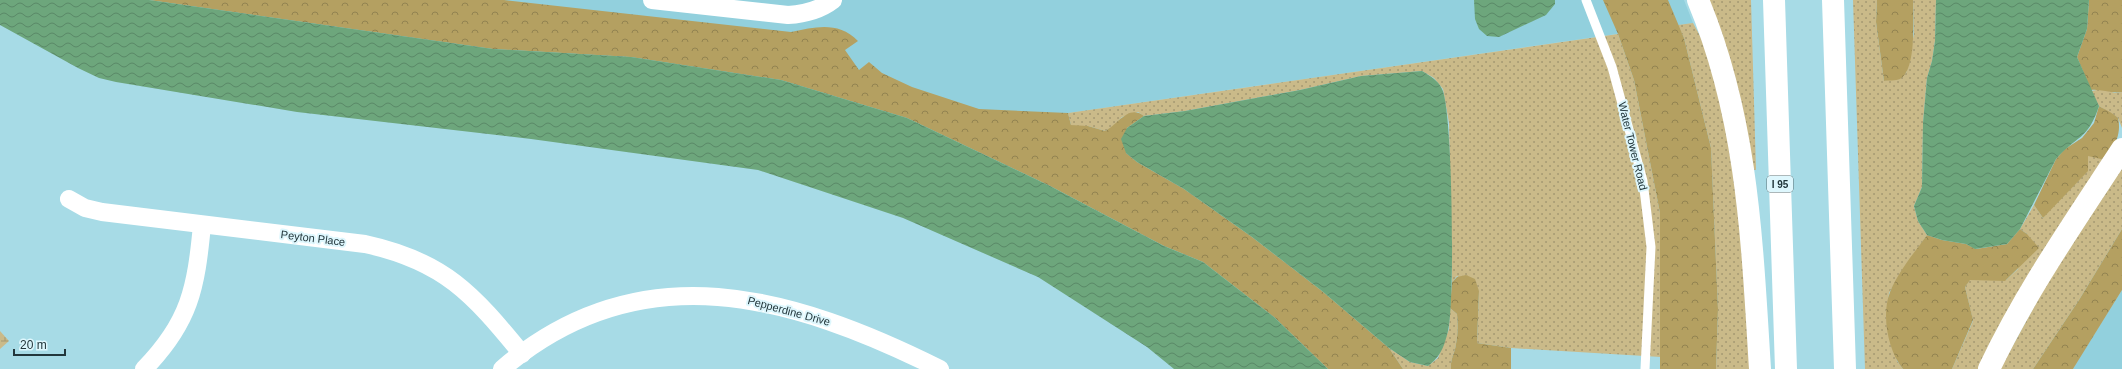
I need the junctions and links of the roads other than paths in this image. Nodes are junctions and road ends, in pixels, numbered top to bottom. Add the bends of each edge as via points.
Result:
1 (652, 0) edge
2 (833, 0) edge
3 (1586, 0) edge
4 (1698, 0) edge
5 (1774, 0) edge
6 (1833, 0) edge
7 (2122, 149) edge
8 (69, 199) dead end
9 (202, 225) junction
10 (522, 354) junction
11 (144, 369) edge
12 (502, 369) edge
13 (940, 369) edge
14 (1645, 369) edge
15 (1760, 369) edge
16 (1786, 369) edge
17 (1845, 369) edge
18 (1989, 369) edge

1 - 2 street via 788,15 814,11
3 - 14 lane, Water Tower Road via 1612,67 1643,181 1651,246
4 - 15 highway via 1726,85 1742,157 1752,230
5 - 16 highway, I 95
6 - 17 highway
7 - 18 highway via 2048,262
8 - 9 street, Peyton Place via 85,208 102,212
9 - 10 street, Peyton Place via 365,244 413,258 443,274 472,295
9 - 11 street via 197,276 190,301 171,338
10 - 12 street, Pepperdine Drive
10 - 13 street, Pepperdine Drive via 561,328 607,309 652,298 702,295 761,302 807,315 900,350

